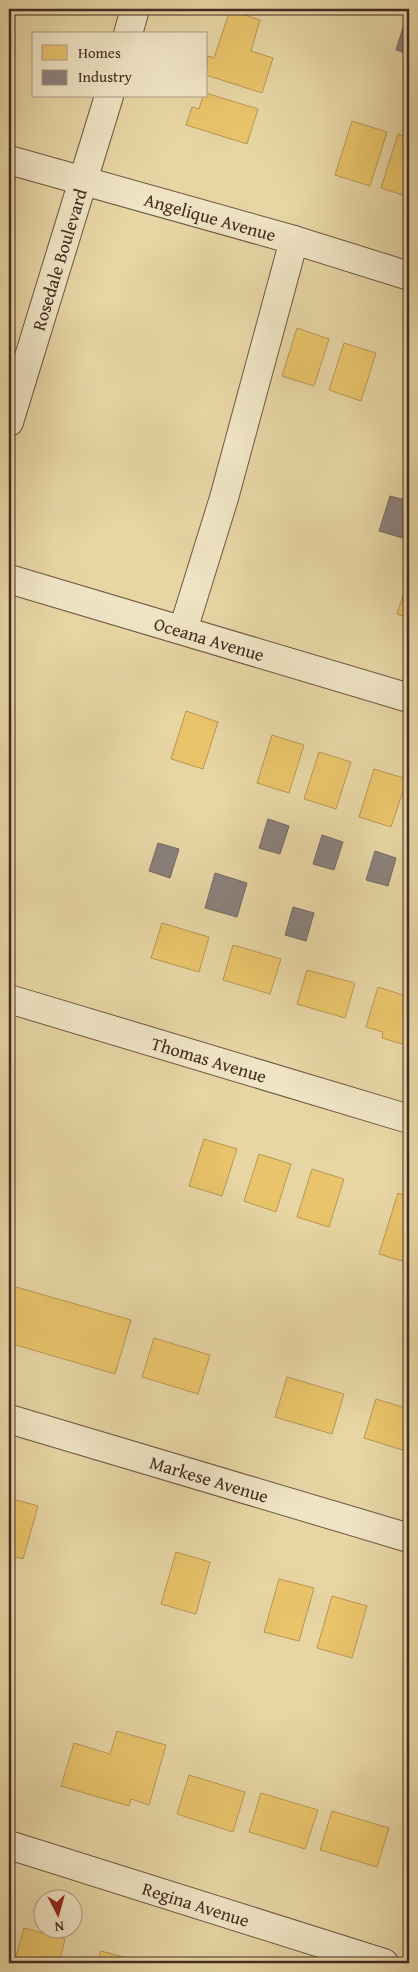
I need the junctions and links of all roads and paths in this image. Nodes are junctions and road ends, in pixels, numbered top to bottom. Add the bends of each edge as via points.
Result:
1 (135, 9) edge
2 (129, 32) edge
3 (108, 98) edge
4 (9, 160) edge
5 (84, 182) junction
6 (294, 240) junction
7 (409, 276) edge
8 (9, 422) edge
9 (9, 579) edge
10 (183, 630) junction
11 (409, 698) edge
12 (9, 999) edge
13 (409, 1119) edge
14 (9, 1419) edge
15 (409, 1538) edge
16 (9, 1845) edge
17 (384, 1963) edge

1 - 2 street
3 - 5 street, Rosedale Boulevard
4 - 5 street, Angelique Avenue
5 - 6 street, Angelique Avenue
5 - 8 street, Rosedale Boulevard
6 - 7 street, Angelique Avenue
6 - 10 street via 224,498
9 - 10 street, Oceana Avenue
10 - 11 street, Oceana Avenue
12 - 13 street, Thomas Avenue
14 - 15 street, Markese Avenue
16 - 17 street, Regina Avenue

